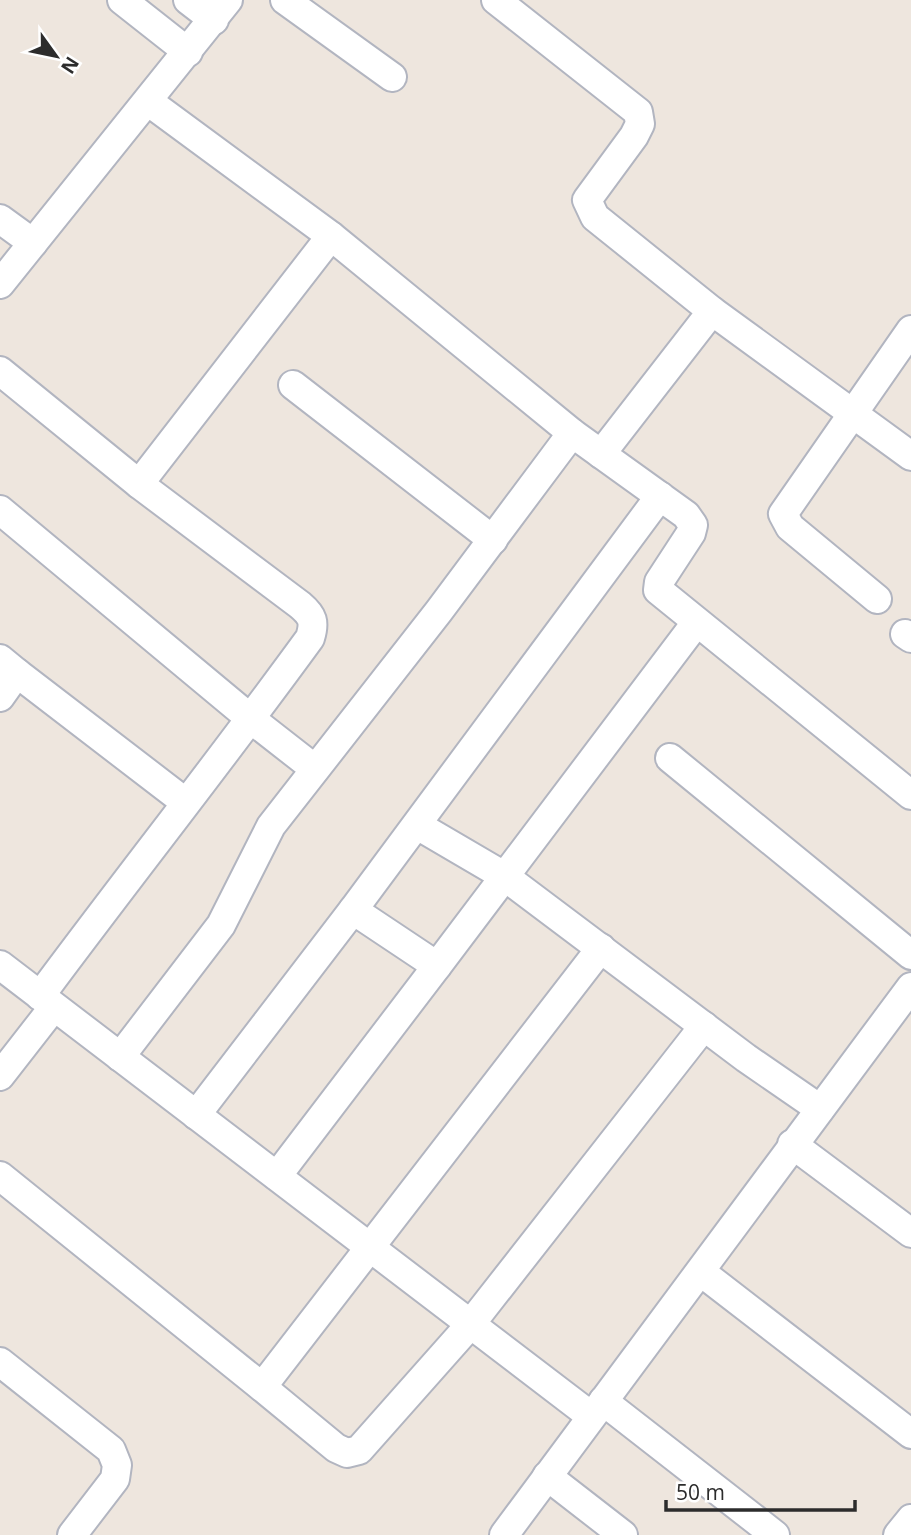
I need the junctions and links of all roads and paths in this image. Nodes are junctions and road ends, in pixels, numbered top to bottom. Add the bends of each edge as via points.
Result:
1 (122, 0) edge
2 (188, 0) edge
3 (285, 0) edge
4 (496, 0) edge
5 (221, 10) edge
6 (188, 52) junction
7 (391, 78) dead end
8 (149, 102) junction
9 (0, 219) edge
10 (331, 236) junction
11 (33, 243) junction
12 (0, 284) edge
13 (712, 311) junction
14 (911, 330) edge
15 (0, 371) edge
16 (293, 385) dead end
17 (854, 413) junction
18 (572, 433) junction
19 (601, 454) junction
20 (911, 456) edge
21 (139, 484) junction
22 (660, 496) junction
23 (0, 510) edge
24 (493, 540) junction
25 (877, 599) dead end
26 (696, 622) junction
27 (8, 666) edge
28 (0, 697) edge
29 (251, 719) junction
30 (670, 758) dead end
31 (315, 769) junction
32 (911, 795) edge
33 (184, 802) junction
34 (417, 825) junction
35 (504, 876) junction
36 (353, 910) junction
37 (601, 948) junction
38 (911, 955) edge
39 (0, 965) edge
40 (437, 967) junction
41 (911, 987) edge
42 (46, 1002) junction
43 (900, 1023) edge
44 (705, 1026) junction
45 (120, 1057) junction
46 (0, 1076) edge
47 (820, 1109) junction
48 (196, 1115) junction
49 (792, 1144) junction
50 (0, 1176) edge
51 (277, 1176) junction
52 (911, 1233) edge
53 (369, 1247) junction
54 (701, 1272) junction
55 (470, 1325) junction
56 (0, 1362) edge
57 (262, 1387) junction
58 (597, 1408) junction
59 (911, 1434) edge
60 (547, 1476) junction
61 (911, 1519) edge
62 (72, 1535) edge
63 (504, 1535) edge
64 (623, 1535) edge
65 (775, 1535) edge
66 (898, 1535) edge

1 - 6 street
2 - 5 street
3 - 7 street
4 - 13 street via 638,111 640,124 587,200 590,210
5 - 6 street
6 - 8 street
8 - 10 street
8 - 11 street
9 - 11 street
10 - 18 street
10 - 21 street
11 - 12 street
13 - 17 street
13 - 19 street
14 - 17 street
15 - 21 street
16 - 24 street
17 - 20 street
17 - 25 street via 783,514 790,527
18 - 19 street
18 - 24 street
19 - 22 street
21 - 29 street via 312,614 310,638
22 - 26 street via 693,525 658,590
22 - 34 street
23 - 29 street
24 - 31 street
26 - 32 street
26 - 35 street
27 - 28 street
27 - 33 street
29 - 31 street
29 - 33 street
30 - 38 street
31 - 45 street via 271,826 221,925
33 - 42 street
34 - 35 street
34 - 36 street
35 - 37 street
35 - 40 street
36 - 40 street
36 - 48 street
37 - 44 street
37 - 53 street
39 - 42 street
40 - 51 street
41 - 43 street
42 - 45 street
42 - 46 street
43 - 47 street
44 - 47 street
44 - 55 street
45 - 48 street
47 - 49 street
48 - 51 street
49 - 52 street
49 - 54 street
50 - 57 street
51 - 53 street
53 - 55 street
53 - 57 street
54 - 58 street
54 - 59 street
55 - 57 street via 359,1450 347,1453 336,1448
55 - 58 street
56 - 62 street via 111,1450 117,1465 115,1479
58 - 60 street
58 - 65 street
60 - 63 street
60 - 64 street
61 - 66 street

